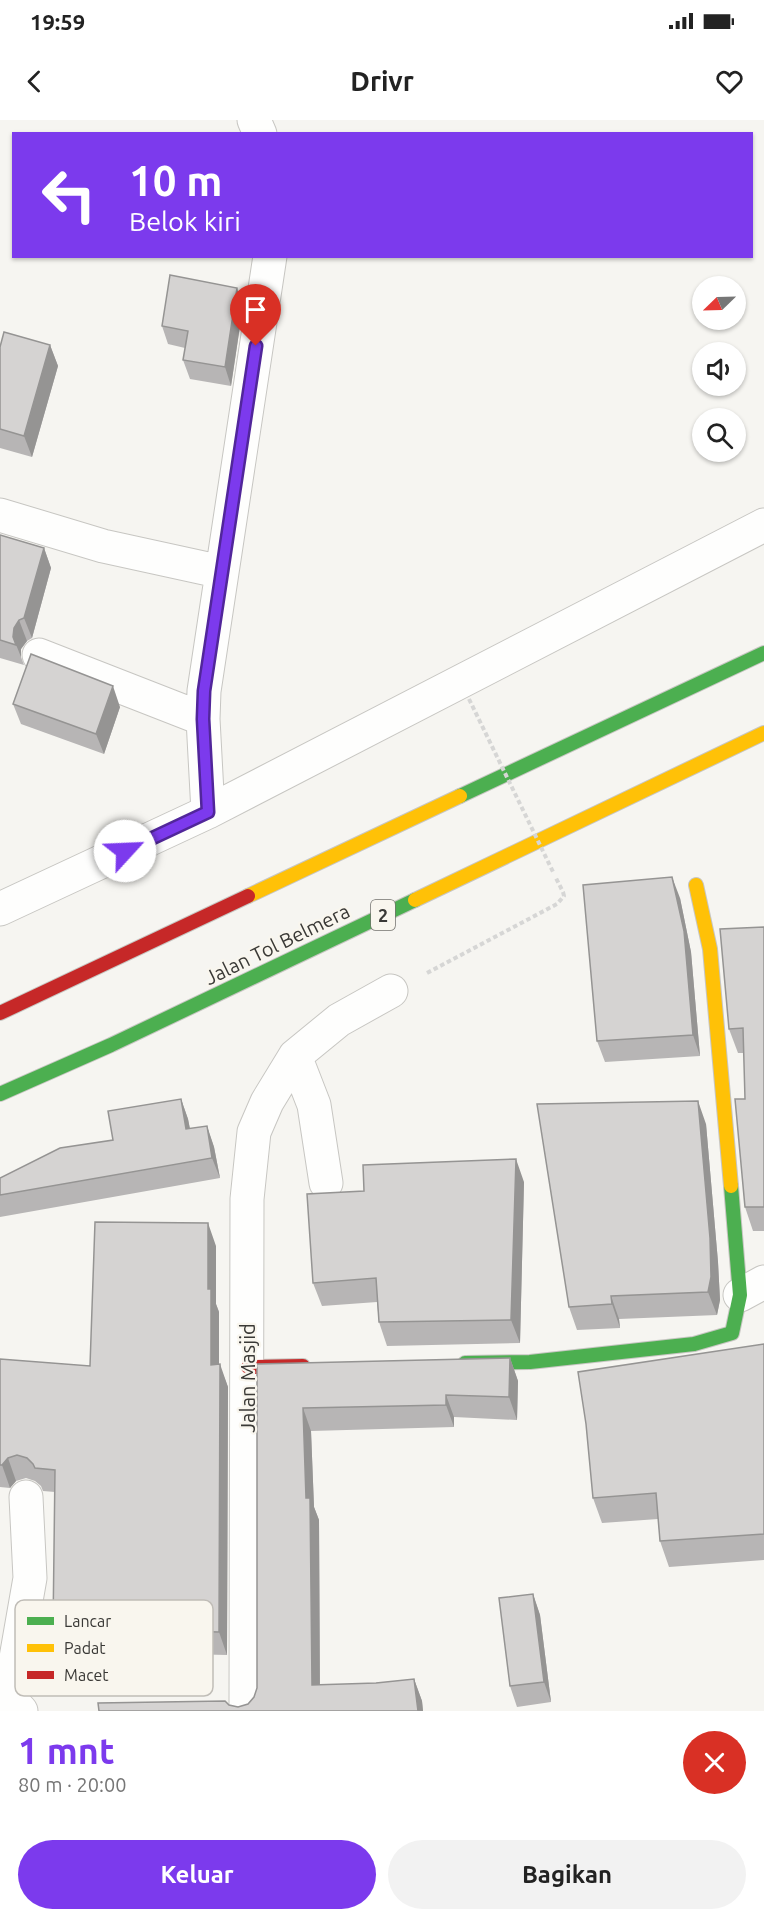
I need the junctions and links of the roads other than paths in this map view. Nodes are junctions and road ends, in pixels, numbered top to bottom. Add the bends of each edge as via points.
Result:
1 (270, 258) edge
2 (0, 515) edge
3 (764, 525) edge
4 (222, 572) junction
5 (764, 653) edge
6 (39, 655) edge
7 (203, 719) junction
8 (764, 733) edge
9 (208, 812) junction
10 (696, 885) dead end
11 (0, 909) edge
12 (391, 991) road end
13 (0, 1013) edge
14 (295, 1056) junction
15 (0, 1094) edge
16 (326, 1183) dead end
17 (752, 1288) edge
18 (447, 1363) edge
19 (318, 1366) edge
20 (248, 1367) junction
21 (26, 1497) dead end
22 (26, 1600) edge
23 (15, 1664) edge
24 (21, 1711) edge
25 (246, 1711) edge

1 - 4 street
2 - 4 street via 103,546
3 - 9 street via 690,573
4 - 7 street
5 - 13 main road
6 - 7 street
7 - 9 street
8 - 15 main road, Jalan Tol Belmera / 2 via 111,1045
9 - 11 street
10 - 17 main road via 710,949
12 - 14 street, Jalan Masjid via 339,1020
14 - 16 street via 314,1105
14 - 20 street, Jalan Masjid via 254,1132 247,1199
17 - 18 main road via 732,1333 694,1344 530,1362
19 - 20 main road
20 - 25 street, Jalan Masjid
21 - 22 street via 30,1578
23 - 24 street via 9,1698

